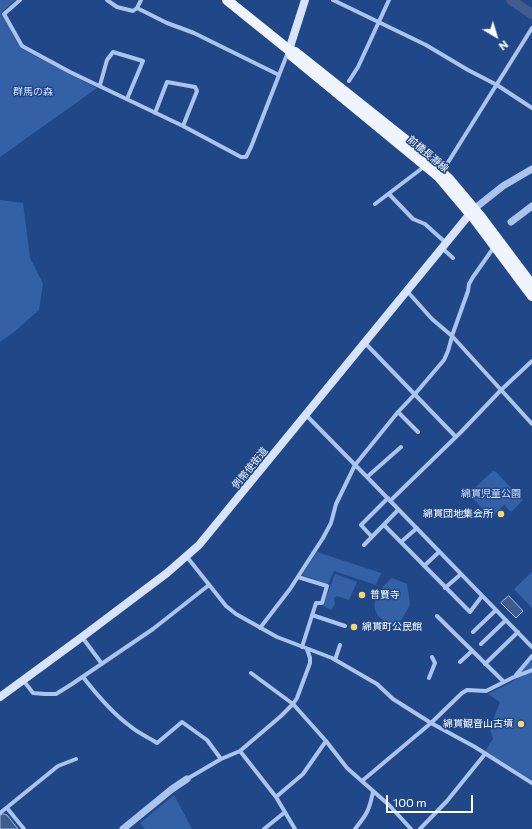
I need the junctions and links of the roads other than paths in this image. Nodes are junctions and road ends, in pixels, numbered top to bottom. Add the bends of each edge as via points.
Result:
1 (20, 0) edge
2 (107, 0) edge
3 (141, 0) edge
4 (227, 0) edge
5 (305, 0) edge
6 (333, 0) edge
7 (389, 0) edge
8 (137, 8) junction
9 (379, 21) junction
10 (532, 28) edge
11 (289, 50) junction
12 (279, 75) junction
13 (349, 81) dead end
14 (100, 85) junction
15 (497, 85) junction
16 (127, 99) junction
17 (532, 108) edge
18 (155, 113) junction
19 (183, 126) junction
20 (426, 166) junction
21 (532, 168) edge
22 (442, 173) junction
23 (389, 194) junction
24 (375, 204) dead end
25 (530, 209) edge
26 (472, 211) junction
27 (511, 222) dead end
28 (444, 245) junction
29 (496, 248) junction
30 (453, 258) dead end
31 (528, 273) edge
32 (532, 285) edge
33 (407, 291) junction
34 (532, 296) edge
35 (452, 336) junction
36 (365, 343) junction
37 (532, 361) edge
38 (501, 390) junction
39 (416, 394) junction
40 (398, 412) junction
41 (306, 415) junction
42 (532, 424) edge
43 (418, 432) dead end
44 (456, 437) junction
45 (401, 447) dead end
46 (355, 465) junction
47 (367, 477) junction
48 (389, 499) junction
49 (398, 510) junction
50 (384, 524) junction
51 (417, 528) junction
52 (372, 536) junction
53 (402, 542) junction
54 (364, 545) dead end
55 (439, 552) junction
56 (187, 556) junction
57 (424, 566) junction
58 (461, 574) junction
59 (298, 577) junction
60 (209, 585) junction
61 (445, 588) junction
62 (482, 596) junction
63 (496, 610) junction
64 (312, 614) junction
65 (437, 616) dead end
66 (506, 620) junction
67 (345, 626) dead end
68 (260, 628) junction
69 (473, 632) dead end
70 (518, 632) junction
71 (82, 637) junction
72 (481, 644) dead end
73 (340, 645) dead end
74 (302, 647) junction
75 (532, 647) edge
76 (307, 649) junction
77 (472, 651) junction
78 (532, 656) edge
79 (432, 657) dead end
80 (334, 660) junction
81 (460, 662) dead end
82 (102, 664) junction
83 (485, 664) junction
84 (532, 670) edge
85 (250, 673) dead end
86 (83, 677) junction
87 (514, 677) junction
88 (429, 678) dead end
89 (23, 680) junction
90 (504, 682) junction
91 (0, 697) edge
92 (293, 704) junction
93 (430, 723) junction
94 (326, 741) junction
95 (240, 750) junction
96 (485, 754) junction
97 (76, 759) dead end
98 (221, 759) junction
99 (187, 778) joint
100 (362, 781) junction
101 (532, 783) edge
102 (373, 792) junction
103 (276, 797) junction
104 (7, 808) junction
105 (285, 812) junction
106 (0, 813) edge
107 (24, 829) edge
108 (123, 829) edge
109 (264, 829) edge
110 (295, 829) edge
111 (355, 829) edge
112 (411, 829) edge
113 (420, 829) edge

1 - 14 street via 4,14 22,46
2 - 8 street via 127,11
3 - 8 street
4 - 11 main road, 前橋長瀞線
5 - 11 main road
6 - 9 street
7 - 9 street
8 - 12 street
9 - 13 street
9 - 15 street
10 - 15 street
11 - 12 street
11 - 20 main road, 前橋長瀞線 via 292,56
11 - 22 main road, 前橋長瀞線 via 295,52 412,145
12 - 19 street via 246,157 241,157
14 - 16 street
14 - 16 street via 107,60 113,52 143,61
15 - 17 street
15 - 22 street
16 - 18 street
18 - 19 street
18 - 19 street via 167,82 195,87 197,91
20 - 23 street
20 - 26 main road, 前橋長瀞線
21 - 26 street via 503,186
22 - 26 main road, 前橋長瀞線
23 - 24 street
23 - 28 street via 413,219 425,224
25 - 27 street
26 - 28 main road, 例幣使街道
26 - 29 main road, 前橋長瀞線
26 - 31 main road, 前橋長瀞線
28 - 30 street
28 - 33 main road, 例幣使街道
29 - 34 main road, 前橋長瀞線
29 - 35 street via 469,284
31 - 32 main road, 前橋長瀞線
33 - 35 street via 432,319
33 - 36 main road, 例幣使街道
35 - 38 street
35 - 39 street via 444,360
36 - 39 street
36 - 41 main road, 例幣使街道
37 - 38 street
38 - 42 street
38 - 44 street
39 - 40 street
39 - 44 street
40 - 43 street
40 - 46 street
41 - 46 street
41 - 56 main road, 例幣使街道 via 199,545
44 - 48 street
45 - 47 street
46 - 47 street
46 - 59 street via 336,504 331,523
47 - 48 street
48 - 49 street
48 - 52 street via 361,525
49 - 50 street
49 - 51 street
50 - 52 street
50 - 53 street
51 - 53 street
51 - 55 street
52 - 54 street
53 - 57 street
55 - 57 street
55 - 58 street
56 - 60 street
56 - 71 main road, 例幣使街道
57 - 61 street
58 - 61 street
58 - 62 street
59 - 64 street via 327,586 322,603 316,603
59 - 68 street
60 - 68 street via 226,606
60 - 82 street via 153,629
61 - 62 street via 470,612
62 - 63 street
63 - 66 street
63 - 69 street
64 - 67 street
64 - 74 street
65 - 77 street
66 - 70 street
66 - 72 street
68 - 74 street
70 - 75 street
70 - 83 street
71 - 82 street
71 - 89 main road, 例幣使街道
73 - 80 street
74 - 76 street
76 - 80 street
76 - 92 street via 310,664
77 - 81 street
77 - 83 street
78 - 87 street
79 - 88 street via 434,663
80 - 93 street via 377,684 393,699
82 - 86 street
83 - 90 street
84 - 87 street
85 - 92 street
86 - 89 street via 56,694 33,692
86 - 98 street via 113,712 157,743 182,722 207,740
87 - 90 street
89 - 91 main road, 例幣使街道
90 - 93 street via 486,691 466,690
92 - 94 street
92 - 95 street
93 - 96 street
93 - 100 street
94 - 100 street via 347,768
94 - 103 street via 303,774
95 - 98 street
95 - 103 street
96 - 101 street
96 - 113 street via 448,801
97 - 104 street via 58,766
98 - 99 street
99 - 108 street
100 - 102 street
102 - 111 street via 370,808
102 - 112 street
103 - 105 street
104 - 106 street
104 - 107 street
105 - 109 street
105 - 110 street

